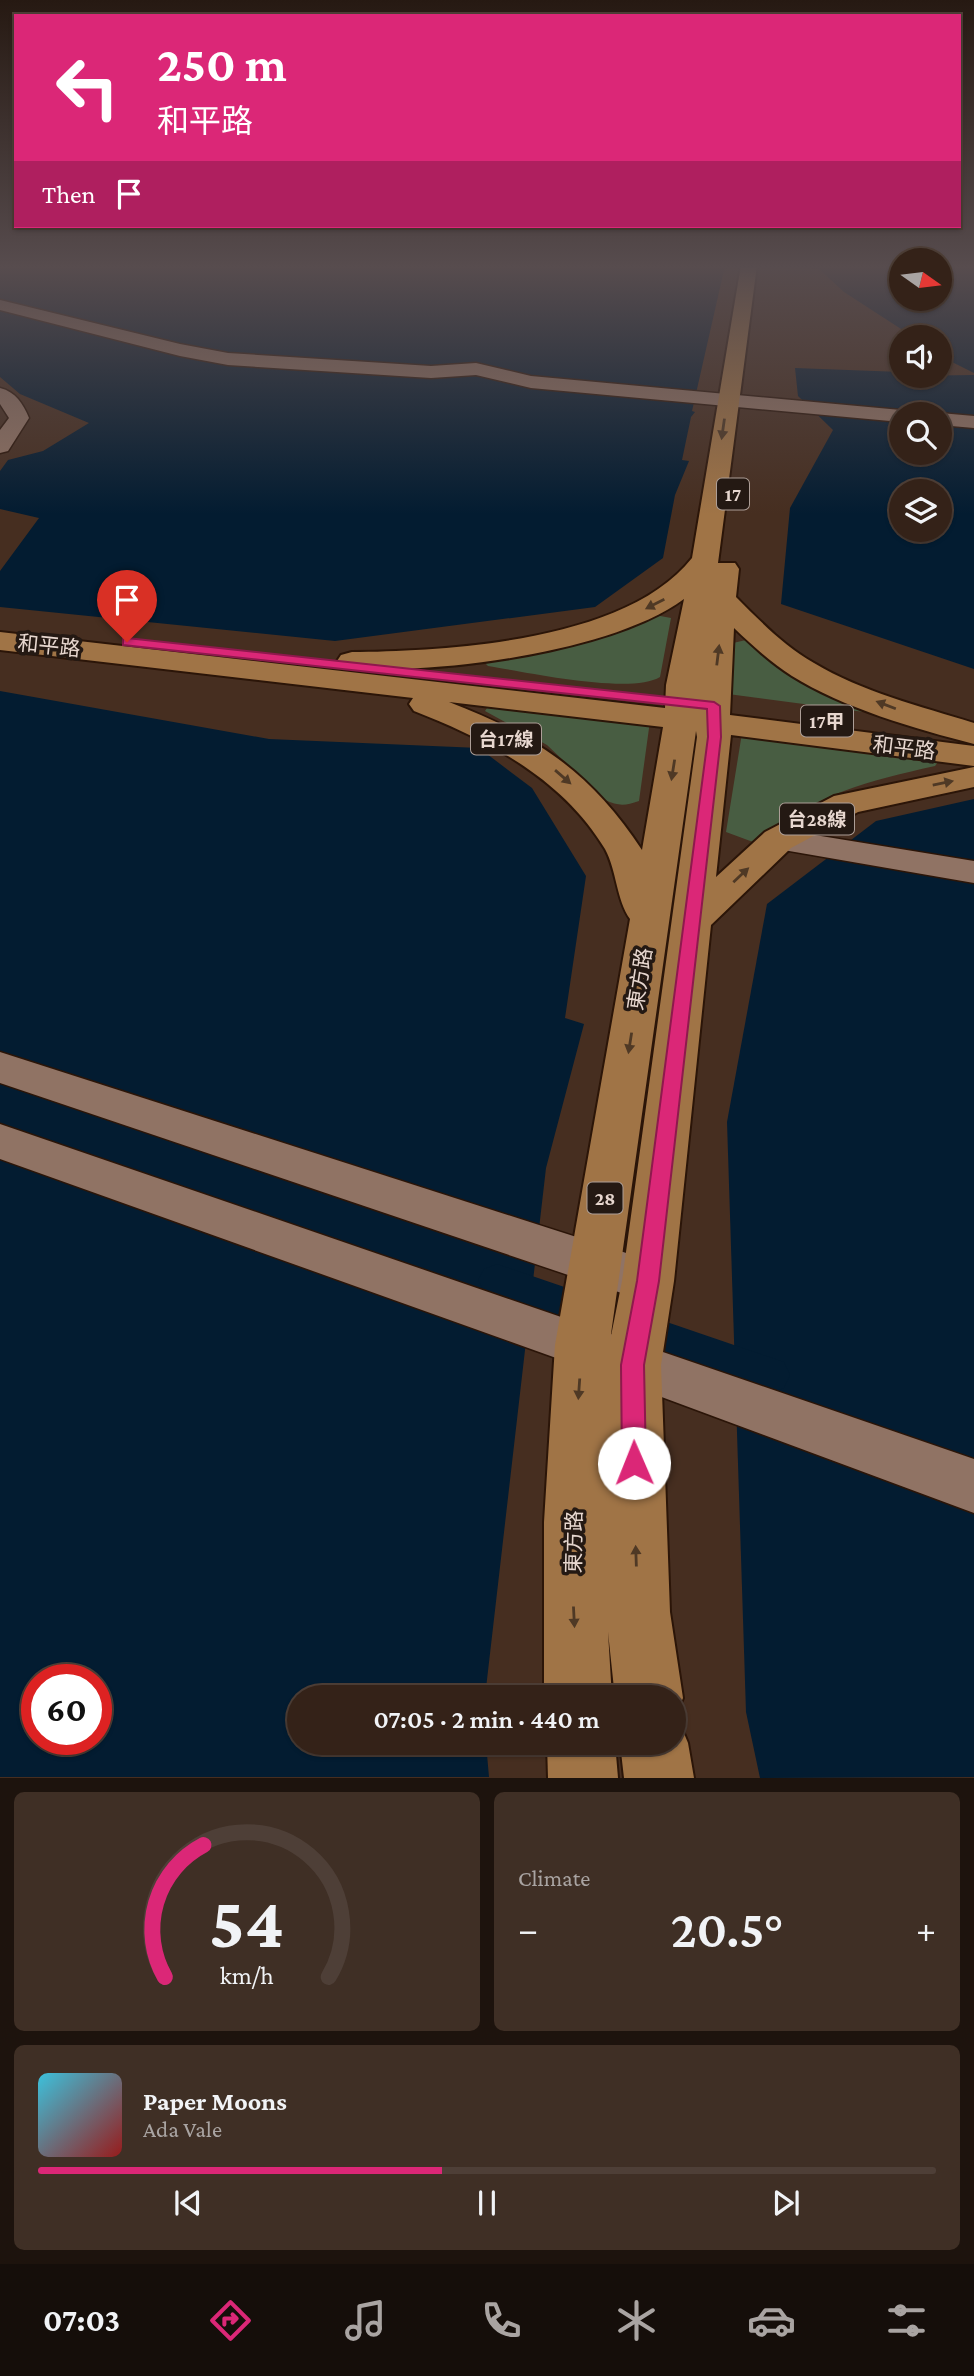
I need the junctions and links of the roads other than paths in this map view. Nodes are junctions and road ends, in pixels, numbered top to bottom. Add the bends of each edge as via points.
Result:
1 (172, 348) edge
2 (741, 348) edge
3 (746, 348) edge
4 (0, 394) edge
5 (736, 400) junction
6 (889, 415) edge
7 (952, 420) edge
8 (974, 422) edge
9 (0, 446) edge
10 (705, 559) junction
11 (722, 597) junction
12 (0, 627) edge
13 (0, 641) edge
14 (276, 666) junction
15 (697, 713) junction
16 (974, 734) edge
17 (974, 741) edge
18 (974, 756) edge
19 (974, 777) edge
20 (778, 840) junction
21 (974, 872) edge
22 (670, 924) junction
23 (0, 1067) edge
24 (0, 1141) edge
25 (596, 1263) junction
26 (648, 1281) junction
27 (582, 1345) junction
28 (633, 1365) junction
29 (974, 1486) edge
30 (577, 1685) edge
31 (647, 1685) edge
32 (582, 1755) edge
33 (656, 1755) edge
34 (583, 1777) edge
35 (659, 1777) edge

1 - 5 lane via 228,359 431,372 476,369 531,382
2 - 5 main road, 東方路 / 17
3 - 5 main road, 東方路 / 17
4 - 9 lane via 19,418
5 - 6 lane
5 -> 10 main road, 東方路 / 17
5 - 11 main road, 東方路 / 17
7 - 8 lane
10 -> 14 main road via 688,581 649,608 539,644 470,657
10 - 15 main road, 東方路 / 17
15 -> 11 main road, 東方路 / 17
16 -> 11 main road via 814,677 755,634
12 - 14 main road, 和平路
13 - 14 main road, 和平路
14 - 15 main road, 和平路
14 -> 22 main road, 台17線 via 394,694 478,724 548,764 604,818 625,851 638,886
15 - 17 main road, 和平路 / 17甲
15 - 18 main road, 和平路 / 17甲
15 - 22 main road, 東方路 / 28 via 714,737
20 -> 19 main road, 台28線 via 847,804
20 - 21 lane
22 -> 20 main road, 台28線
22 -> 25 main road, 東方路 / 28
22 - 26 main road, 東方路 / 28
23 - 25 lane
24 - 27 lane
25 - 26 lane
25 - 27 main road, 東方路 / 28
26 - 28 main road, 東方路 / 28
27 - 28 lane
27 -> 30 main road, 東方路 / 28 via 575,1441 573,1602
28 - 29 lane
31 -> 28 main road, 東方路 / 28 via 638,1612
32 - 34 main road
33 - 35 main road

